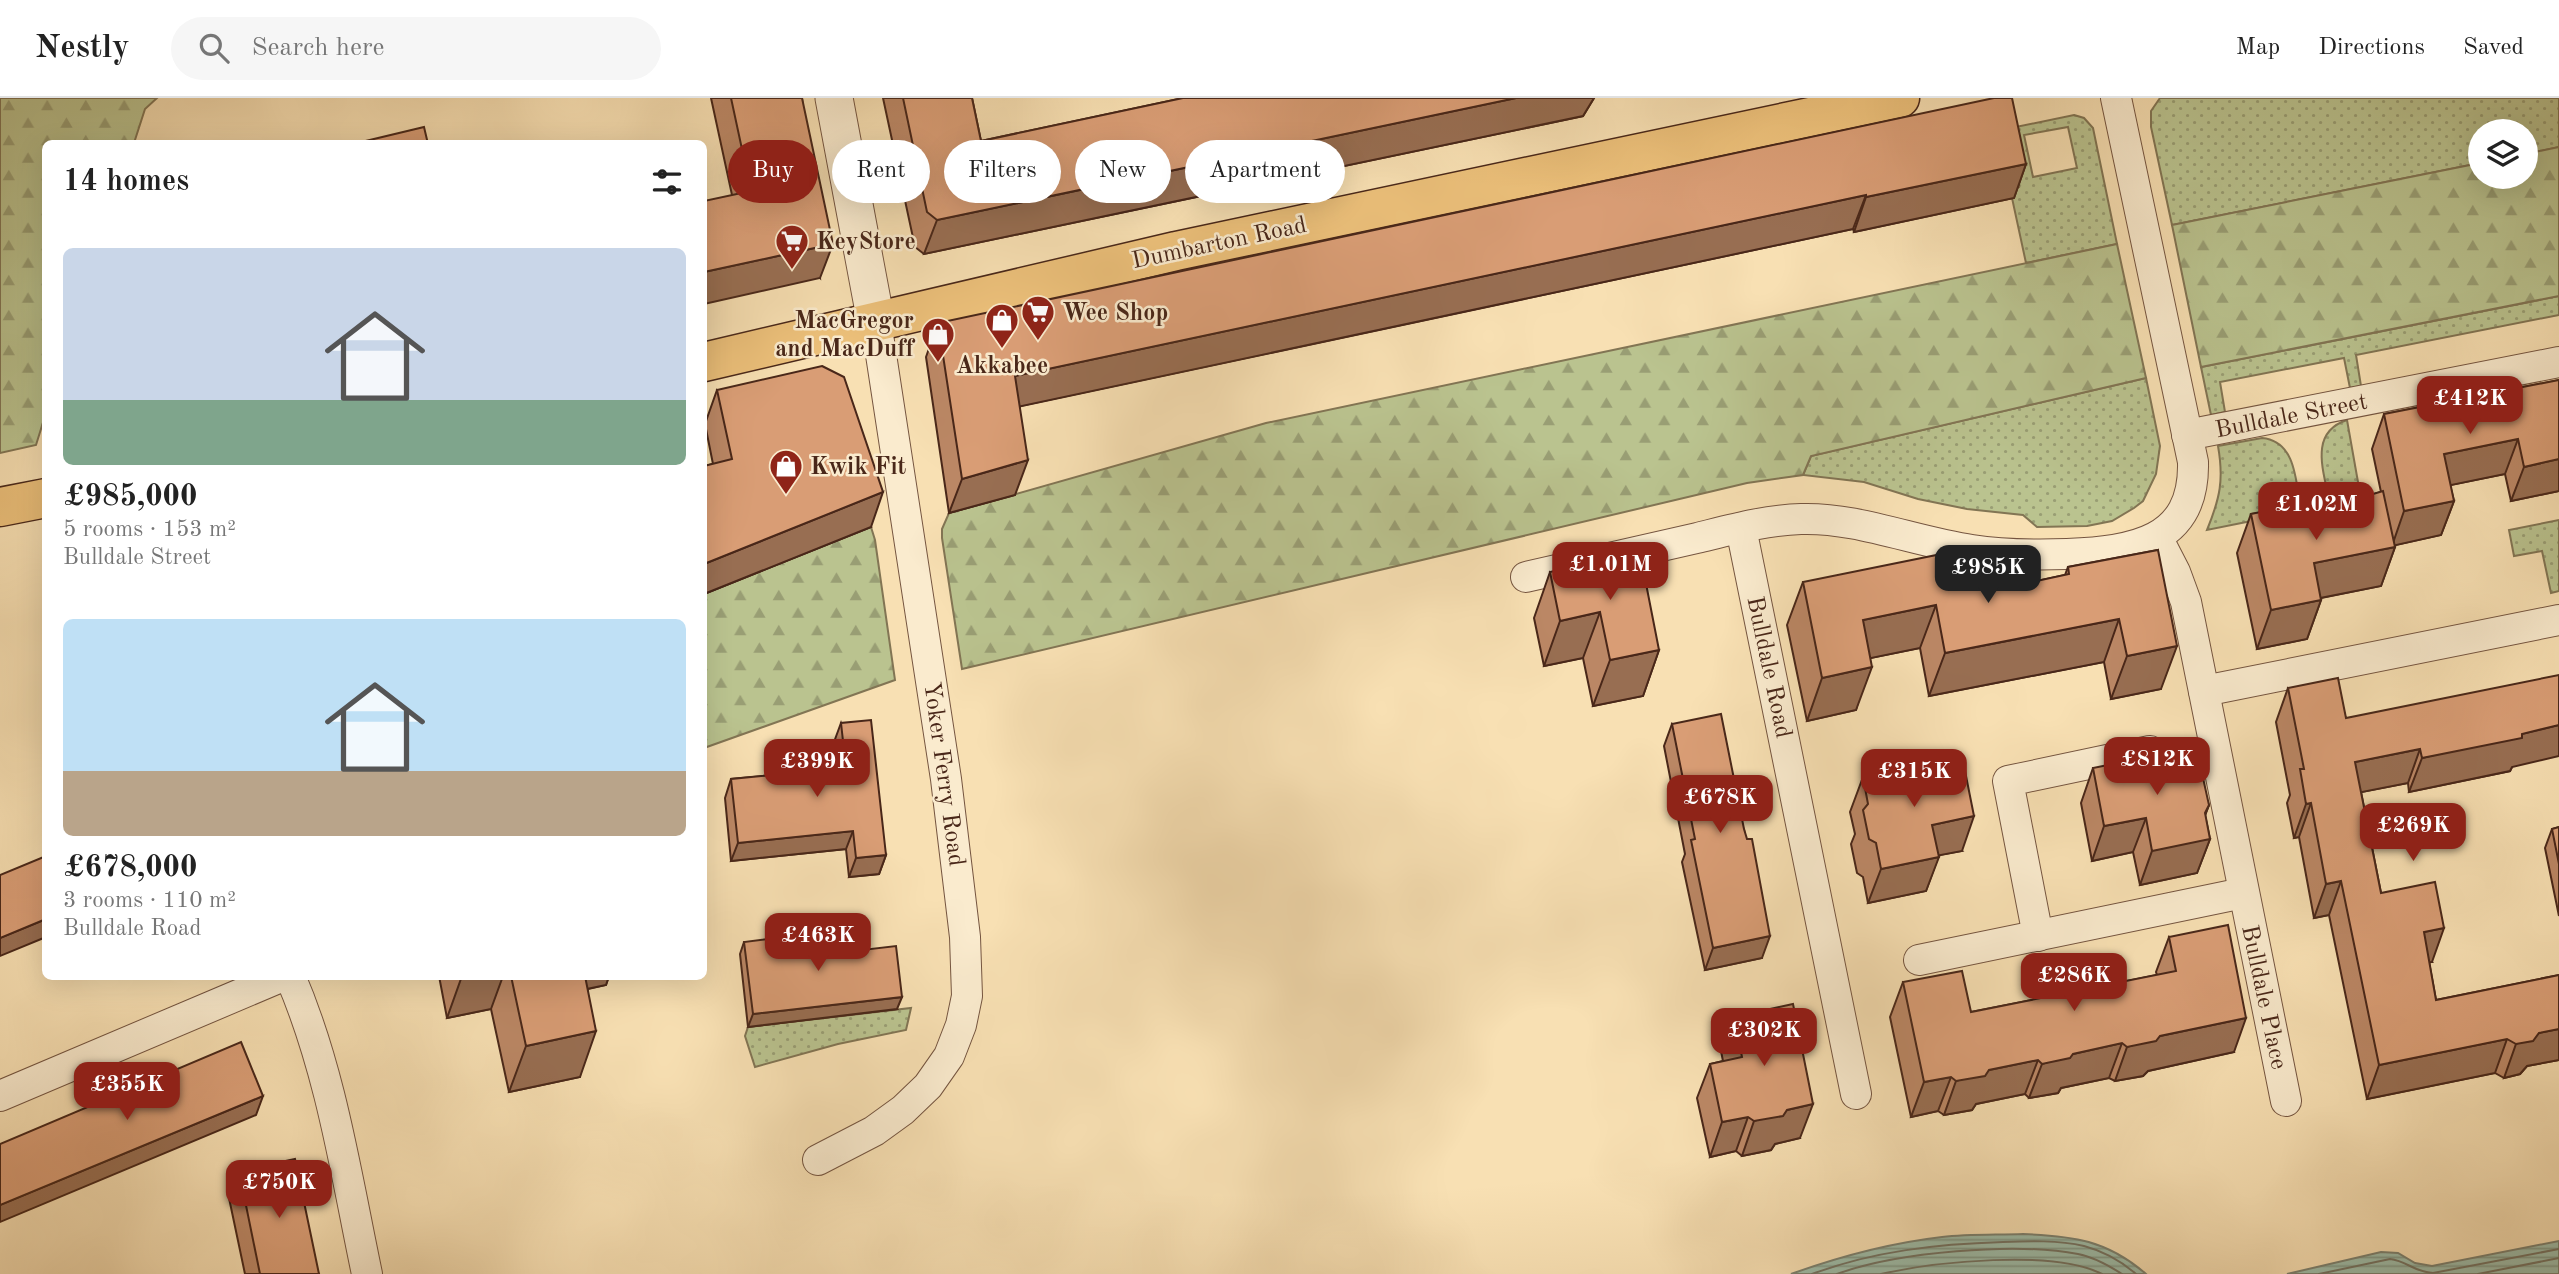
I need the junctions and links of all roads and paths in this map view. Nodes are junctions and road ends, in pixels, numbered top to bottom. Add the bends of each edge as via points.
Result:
1 (834, 98) edge
2 (1900, 98) edge
3 (2116, 98) edge
4 (876, 322) junction
5 (707, 361) edge
6 (2559, 362) edge
7 (2187, 435) junction
8 (1741, 528) junction
9 (2157, 537) junction
10 (1526, 577) dead end
11 (2559, 620) edge
12 (2204, 691) junction
13 (2150, 751) dead end
14 (2243, 893) junction
15 (2038, 936) junction
16 (1919, 960) dead end
17 (274, 980) edge
18 (292, 980) edge
19 (1856, 1094) dead end
20 (0, 1096) edge
21 (2286, 1101) dead end
22 (818, 1160) dead end
23 (367, 1274) edge

1 - 4 street
2 - 4 main road, Dumbarton Road via 1176,251
3 - 7 street, Bulldale Street
4 - 5 main road, Dumbarton Road
4 - 22 street, Yoker Ferry Road via 945,767 968,996 949,1056 928,1086 874,1131
6 - 7 street, Bulldale Street
7 - 9 street, Bulldale Street via 2193,481 2186,504
8 - 9 street, Bulldale Street via 1830,519 1933,543 2008,554 2115,551
8 - 10 street, Bulldale Street
8 - 19 street, Bulldale Road
9 - 12 street, Bulldale Place via 2186,601
11 - 12 street
12 - 14 street, Bulldale Place
13 - 15 street via 2008,781
14 - 15 street, Bulldale Place
14 - 21 street, Bulldale Place
15 - 16 street, Bulldale Place
17 - 20 street
18 - 23 street via 323,1066

